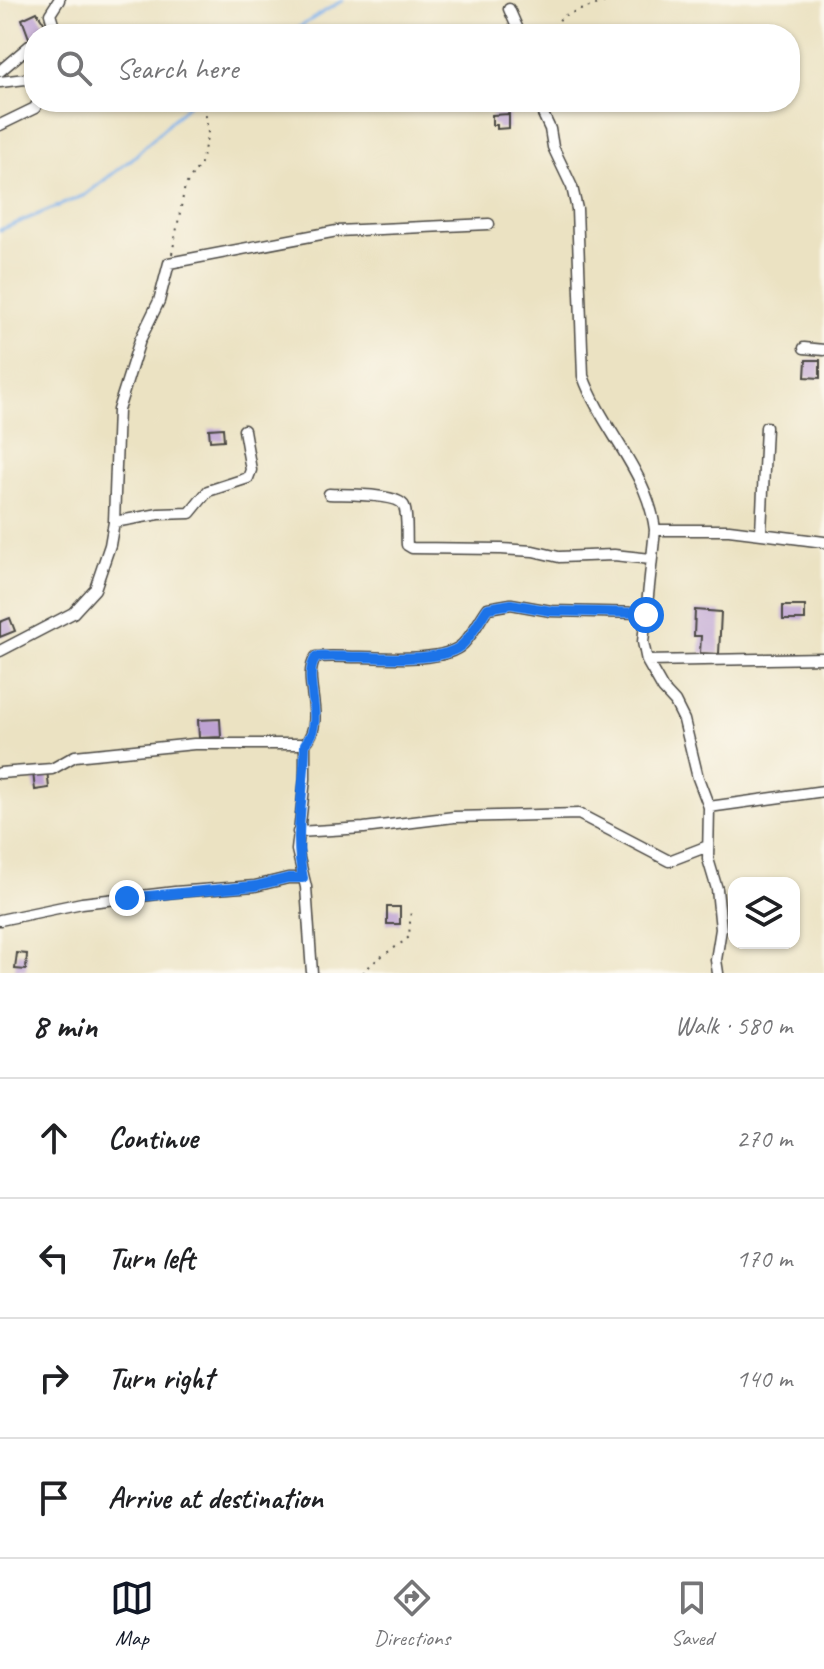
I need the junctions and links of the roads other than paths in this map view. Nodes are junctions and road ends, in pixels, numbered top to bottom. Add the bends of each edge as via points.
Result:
1 (59, 0) edge
2 (509, 9) dead end
3 (53, 24) edge
4 (516, 24) edge
5 (24, 51) edge
6 (0, 71) edge
7 (24, 79) edge
8 (0, 82) edge
9 (27, 112) edge
10 (543, 112) edge
11 (0, 125) edge
12 (489, 224) dead end
13 (804, 348) dead end
14 (824, 350) edge
15 (766, 427) dead end
16 (244, 430) dead end
17 (329, 494) dead end
18 (114, 522) junction
19 (655, 530) junction
20 (761, 532) junction
21 (824, 542) edge
22 (651, 559) junction
23 (645, 613) junction
24 (0, 651) edge
25 (824, 658) edge
26 (647, 661) junction
27 (305, 744) junction
28 (0, 773) edge
29 (824, 791) edge
30 (709, 807) junction
31 (298, 832) junction
32 (708, 846) junction
33 (303, 878) junction
34 (0, 920) edge
35 (312, 973) edge
36 (718, 973) edge

1 - 3 street via 50,14
2 - 4 street
5 - 6 street
7 - 8 street
9 - 11 street
10 - 19 street via 577,209 583,376 607,427 632,463
12 - 18 street via 337,231 169,263 118,410
13 - 14 street
15 - 20 street
16 - 18 street via 248,478 208,491 190,513
17 - 22 street via 401,501 407,545 412,548
18 - 24 street via 95,589 73,613
19 - 20 street
19 - 22 street
20 - 21 street
22 - 23 street
23 - 26 street
23 - 27 street via 551,611 511,604 488,608 462,646 446,653 316,657 311,673 313,736
25 - 26 street
26 - 30 street via 684,720
27 - 28 street via 194,744 75,756 52,769
27 - 31 street
29 - 30 street
30 - 32 street
31 - 32 street via 454,817 579,814 669,861
31 - 33 street
32 - 36 street via 721,929
33 - 34 street via 82,903
33 - 35 street

